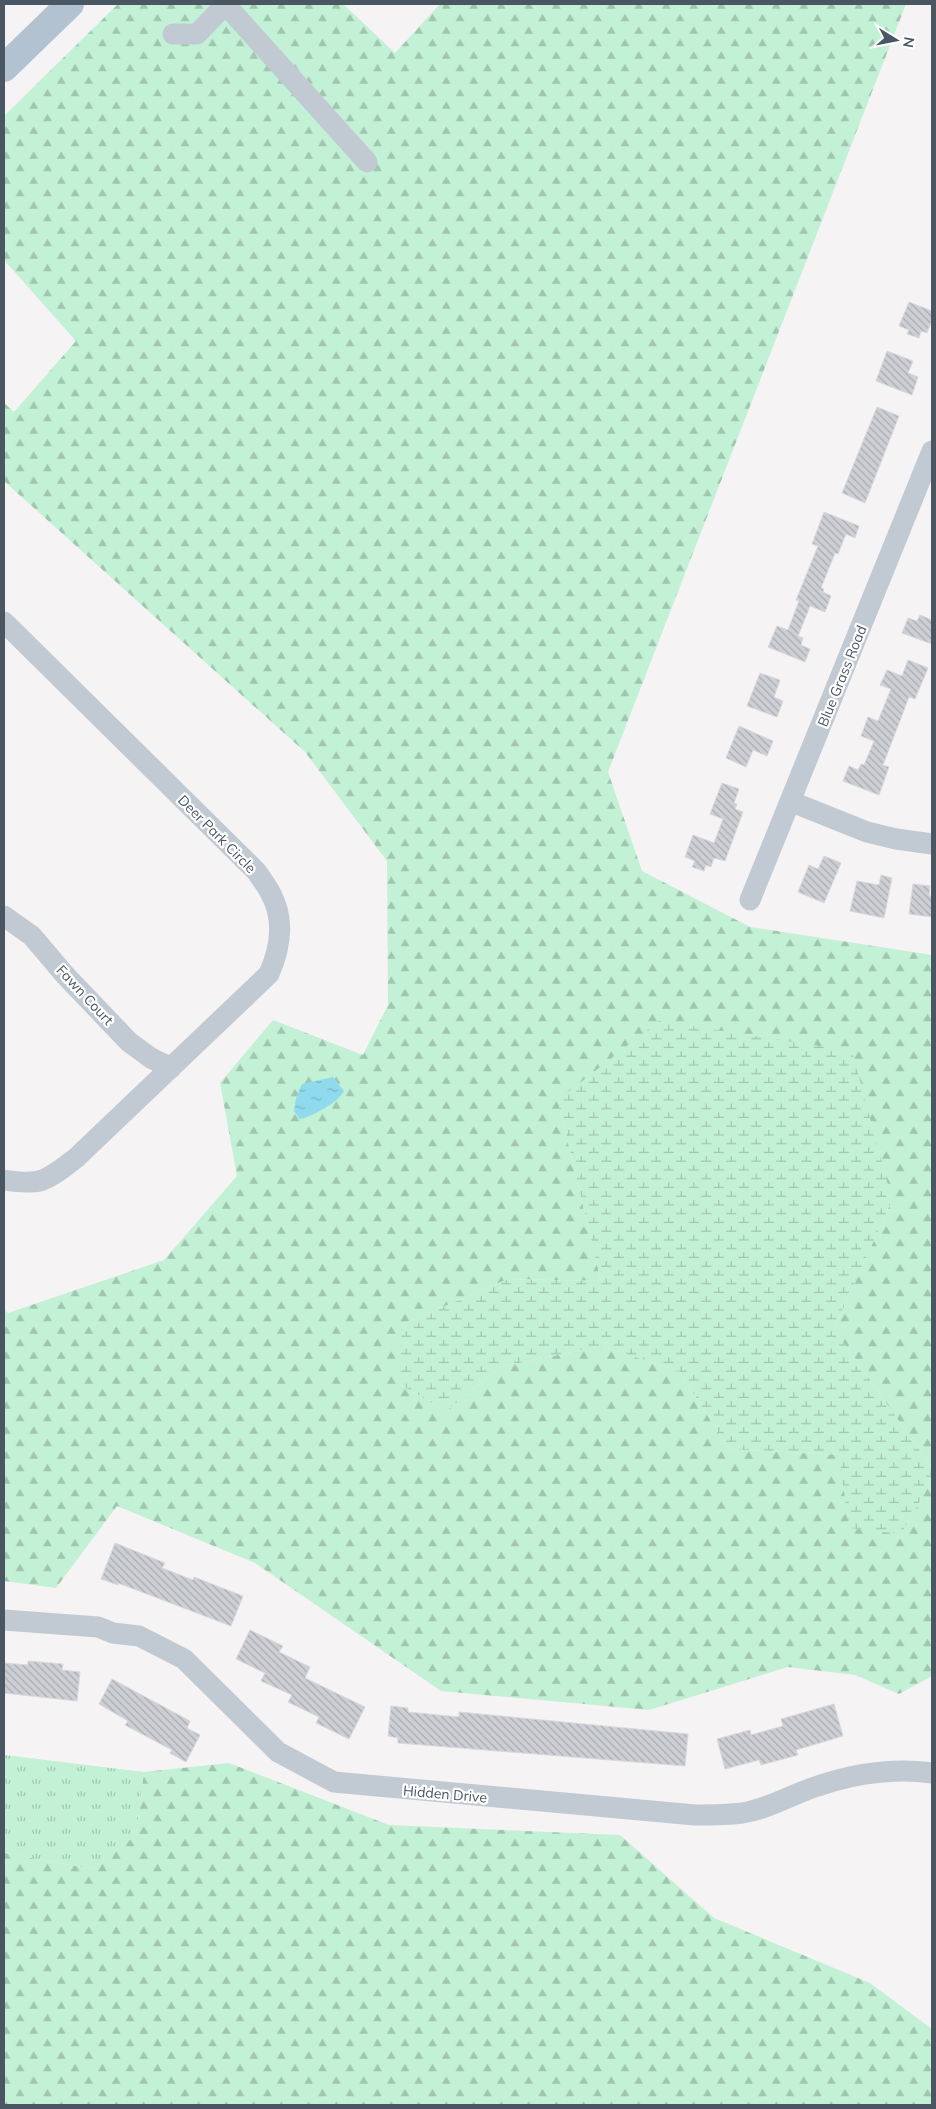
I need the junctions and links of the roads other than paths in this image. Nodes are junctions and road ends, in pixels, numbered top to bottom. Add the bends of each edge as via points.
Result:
1 (70, 4) edge
2 (226, 4) edge
3 (173, 34) dead end
4 (4, 68) edge
5 (367, 162) dead end
6 (932, 451) edge
7 (4, 622) edge
8 (792, 802) junction
9 (932, 844) edge
10 (750, 900) dead end
11 (4, 916) edge
12 (171, 1068) junction
13 (4, 1180) edge
14 (4, 1620) edge
15 (932, 1773) edge

1 - 4 main road
2 - 3 street via 197,34
2 - 5 street
6 - 8 street, Blue Grass Road
7 - 12 street, Deer Park Circle via 256,871 272,895 280,923 280,943 269,974
8 - 9 street via 866,832
8 - 10 street, Blue Grass Road
11 - 12 street, Fawn Court via 32,936 129,1042
12 - 13 street, Deer Park Circle via 57,1173 39,1182
14 - 15 street, Hidden Drive via 98,1627 139,1636 184,1659 278,1752 334,1782 710,1815 743,1813 846,1778 914,1771

